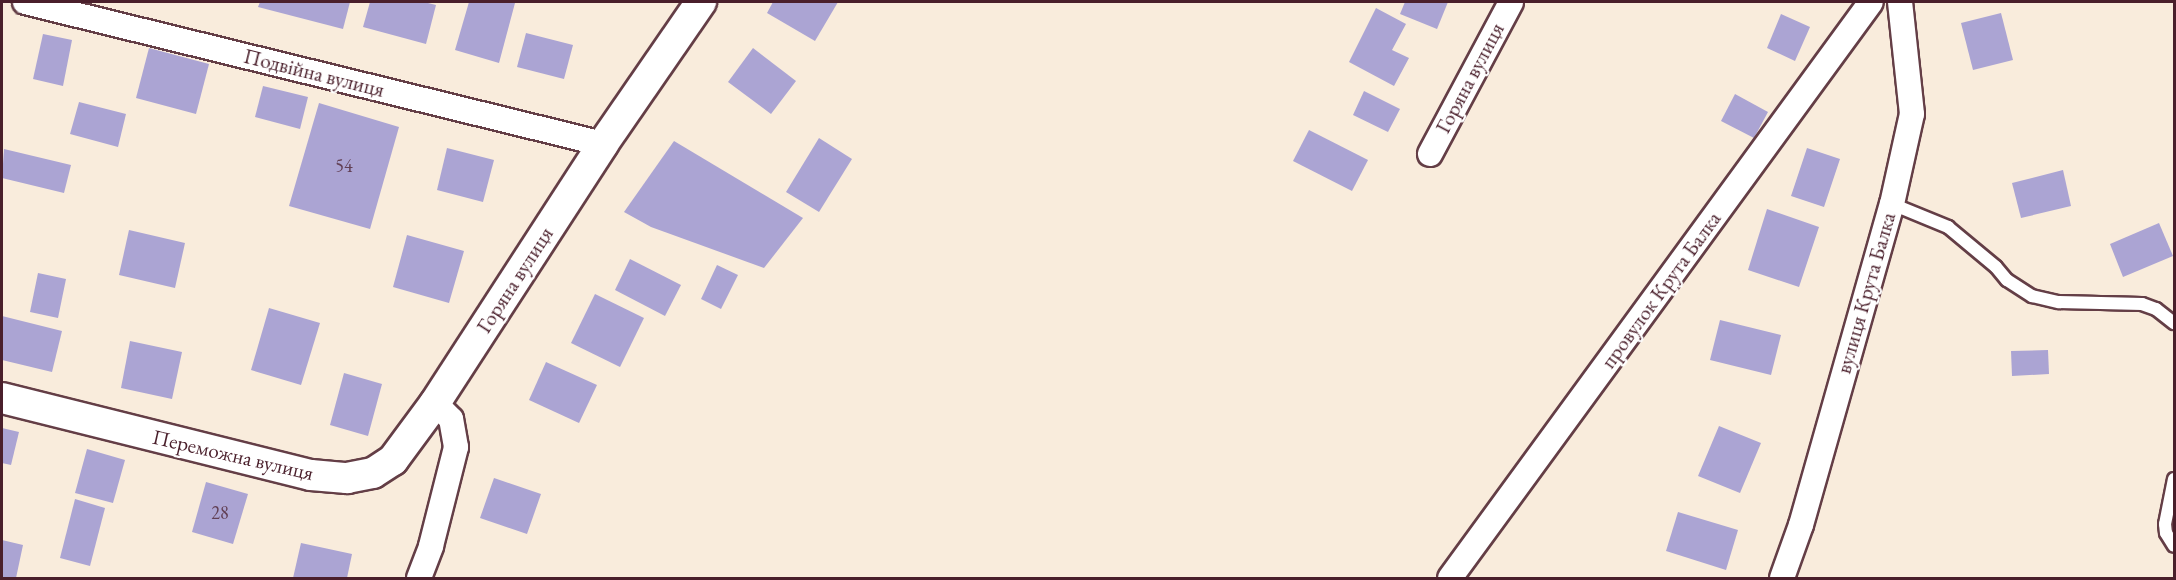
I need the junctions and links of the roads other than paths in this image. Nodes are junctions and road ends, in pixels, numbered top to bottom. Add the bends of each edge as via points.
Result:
1 (26, 2) edge
2 (701, 2) edge
3 (1511, 2) edge
4 (1871, 2) edge
5 (1900, 2) edge
6 (603, 144) junction
7 (1430, 154) dead end
8 (1892, 204) junction
9 (2175, 323) edge
10 (2, 398) edge
11 (435, 403) junction
12 (2175, 479) edge
13 (2175, 546) edge
14 (419, 579) edge
15 (1450, 579) edge
16 (1782, 579) edge

1 - 6 street, Подвійна вулиця
2 - 6 street, Горяна вулиця
3 - 7 street, Горяна вулиця
4 - 15 street, провулок Крута Балка
5 - 8 street, вулиця Крута Балка via 1912,114
6 - 11 street, Горяна вулиця
8 - 9 lane via 1948,227 2007,280 2032,296 2059,302 2142,304
8 - 16 street, вулиця Крута Балка via 1801,525
10 - 11 street, Переможна вулиця via 301,473 347,478 373,473 393,460
11 - 14 street via 451,419 456,447
12 - 13 lane via 2165,524

